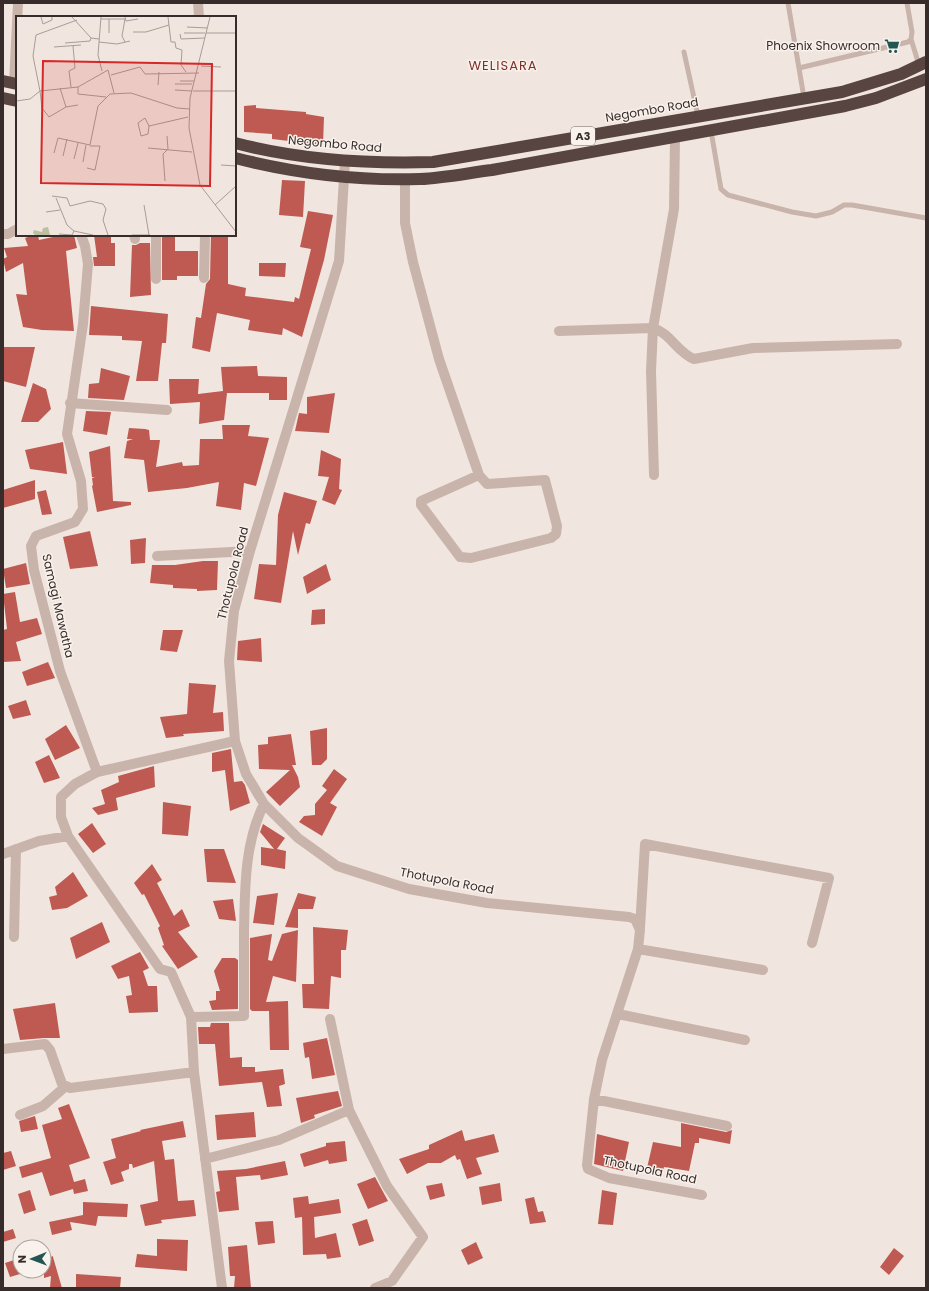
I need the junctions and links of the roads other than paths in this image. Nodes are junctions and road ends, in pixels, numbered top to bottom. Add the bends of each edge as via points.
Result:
1 (18, 3) edge
2 (198, 3) edge
3 (788, 3) edge
4 (907, 3) edge
5 (17, 16) edge
6 (199, 16) edge
7 (16, 26) edge
8 (911, 39) junction
9 (684, 52) dead end
10 (922, 63) edge
11 (799, 68) junction
12 (926, 79) edge
13 (11, 83) edge
14 (3, 98) edge
15 (804, 99) junction
16 (16, 101) edge
17 (698, 116) junction
18 (711, 131) junction
19 (675, 138) junction
20 (236, 143) edge
21 (236, 158) edge
22 (345, 161) junction
23 (344, 176) junction
24 (405, 179) junction
25 (926, 218) edge
26 (16, 230) edge
27 (3, 234) edge
28 (81, 236) edge
29 (156, 236) edge
30 (205, 236) edge
31 (156, 278) dead end
32 (204, 278) dead end
33 (654, 328) junction
34 (559, 331) dead end
35 (897, 344) dead end
36 (70, 403) junction
37 (167, 410) dead end
38 (479, 475) junction
39 (654, 475) dead end
40 (250, 551) junction
41 (157, 556) dead end
42 (235, 741) junction
43 (98, 772) junction
44 (264, 804) junction
45 (68, 836) junction
46 (16, 849) junction
47 (3, 854) edge
48 (640, 930) junction
49 (14, 938) dead end
50 (812, 942) dead end
51 (638, 949) junction
52 (763, 970) dead end
53 (618, 1014) junction
54 (191, 1017) junction
55 (330, 1019) dead end
56 (745, 1040) dead end
57 (3, 1049) edge
58 (194, 1072) junction
59 (66, 1086) junction
60 (594, 1099) junction
61 (349, 1110) junction
62 (20, 1114) dead end
63 (726, 1126) dead end
64 (205, 1159) junction
65 (702, 1195) dead end
66 (222, 1288) edge
67 (375, 1288) edge

1 - 5 street
2 - 6 street
3 - 11 lane
4 - 8 lane
7 - 13 street
8 - 10 lane
8 - 11 lane via 908,42
9 - 17 lane
10 - 15 highway, Negombo Road / A3 via 902,74 873,84
11 - 15 lane
12 - 18 highway, A3 via 888,94 845,106
14 - 16 highway
15 - 17 highway, Negombo Road / A3
17 - 22 highway, Negombo Road / A3 via 433,162
18 - 19 highway, A3
18 - 25 lane via 721,189 728,195 816,216 832,212 844,205 852,205
19 - 24 highway, A3 via 492,170
19 - 33 street via 674,209
20 - 22 highway, Negombo Road / A3 via 302,157
21 - 23 highway, A3 via 281,168
22 - 23 street, Thotupola Road
23 - 24 highway, A3
23 - 40 street, Thotupola Road via 339,261
24 - 38 street via 404,222 413,262 439,359
26 - 27 street
28 - 36 street, Samagi Mawatha via 85,246 87,272 83,324
29 - 31 street
30 - 32 street
33 - 34 street
33 - 35 street via 660,330 686,356 694,359 753,348
33 - 39 street via 651,371
36 - 37 street
36 - 43 street, Samagi Mawatha via 67,434 81,481 83,509 75,522 36,536 31,546 34,570 60,672
38 - 38 street via 422,501 421,505 460,557 471,558 551,538 556,534 557,526 545,480 487,484
40 - 41 street
40 - 42 street, Thotupola Road via 234,611 229,661
42 - 43 street
42 - 44 street, Thotupola Road via 246,774
43 - 45 street via 75,784 60,797 61,817
44 - 48 street, Thotupola Road via 298,838 337,866 410,889 487,903 629,917 635,919
44 - 54 street via 256,819 247,855 244,892 244,1016
45 - 46 street via 39,841
45 - 54 street via 160,969 171,972
46 - 47 street
46 - 49 street
48 - 50 street, Thotupola Road via 645,844 829,878
48 - 51 street, Thotupola Road
51 - 52 street
51 - 53 street, Thotupola Road
53 - 56 street
53 - 60 street, Thotupola Road via 602,1060
54 - 58 street
55 - 61 street
57 - 59 street via 46,1044 62,1084
58 - 59 street via 70,1088
58 - 64 street
59 - 62 street via 43,1106
60 - 63 street
60 - 65 street, Thotupola Road via 588,1169 610,1178
61 - 64 street via 279,1140
61 - 67 street via 387,1186 423,1237 392,1281
64 - 66 street

